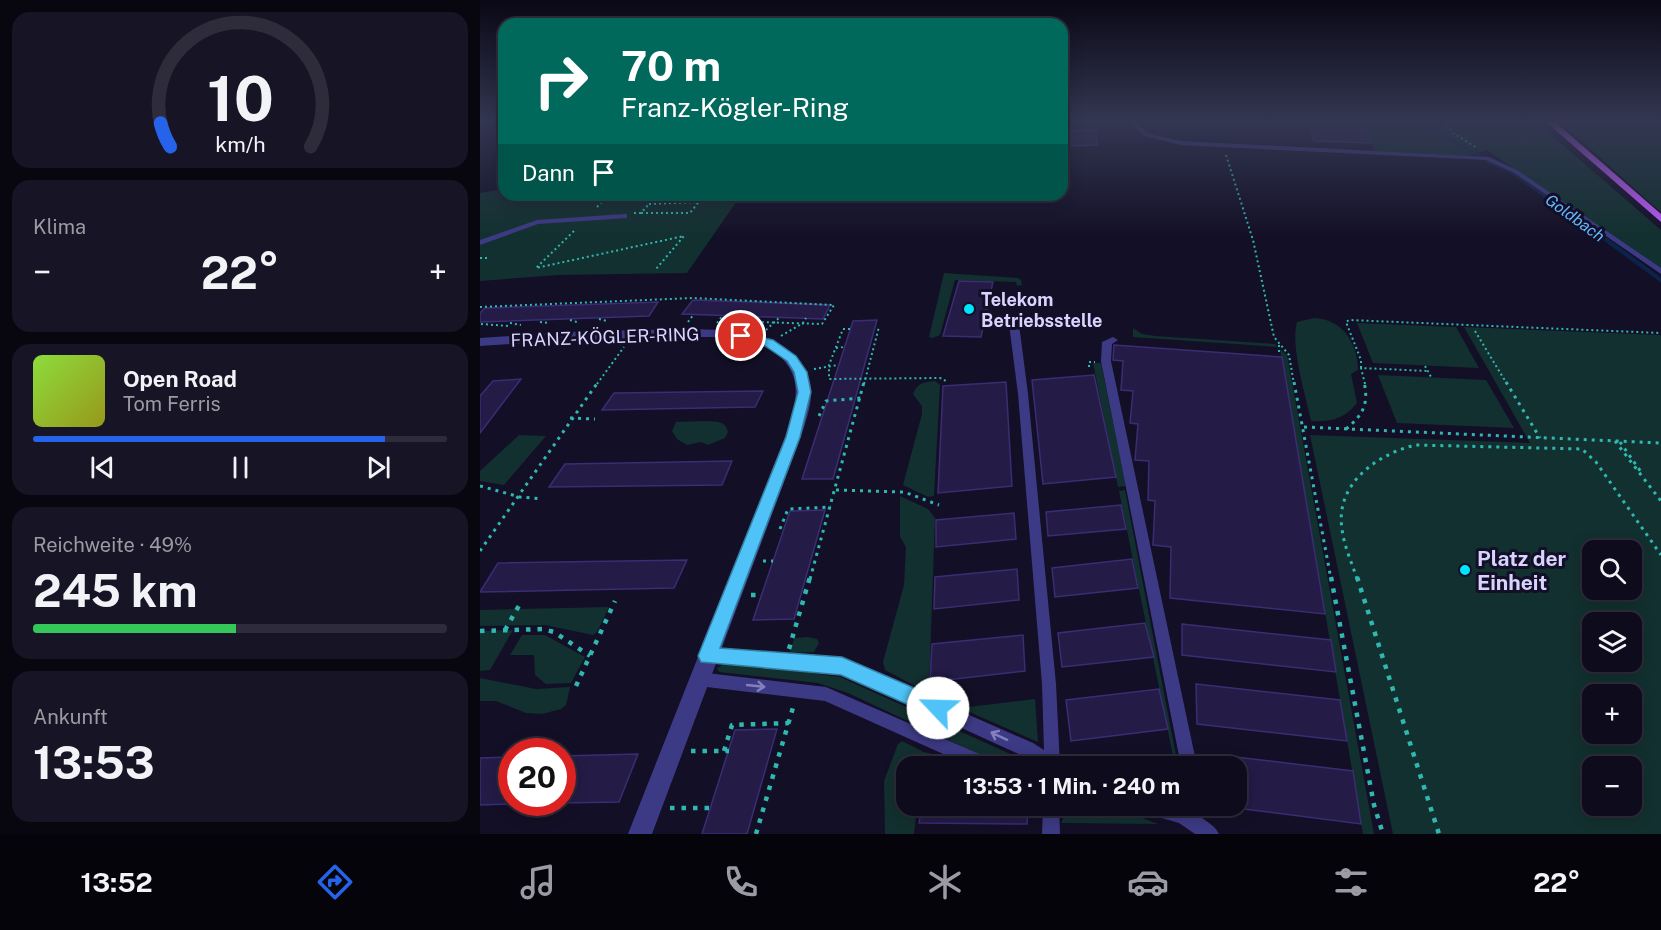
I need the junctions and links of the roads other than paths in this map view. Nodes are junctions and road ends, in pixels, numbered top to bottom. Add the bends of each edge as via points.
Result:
1 (1496, 160) edge
2 (1593, 160) edge
3 (624, 216) road end
4 (1661, 219) edge
5 (480, 243) edge
6 (1661, 272) edge
7 (1014, 324) dead end
8 (1113, 340) dead end
9 (480, 342) edge
10 (707, 656) junction
11 (698, 679) junction
12 (965, 756) edge
13 (1039, 756) edge
14 (1049, 756) edge
15 (1187, 756) edge
16 (1051, 816) edge
17 (1190, 816) edge
18 (640, 834) edge
19 (1050, 834) edge
20 (1210, 834) edge

1 - 6 lane
2 - 4 main road
3 - 5 lane via 526,225
7 - 14 lane via 1049,684
8 - 15 lane via 1107,342 1106,361
9 - 10 street, FRANZ-KÖGLER-RING via 634,333 720,334 769,343 791,358 800,372 804,392 793,437
10 - 11 street
13 -> 10 lane via 842,666
11 -> 12 lane via 826,694
11 - 18 street
16 - 19 lane
17 - 20 lane

